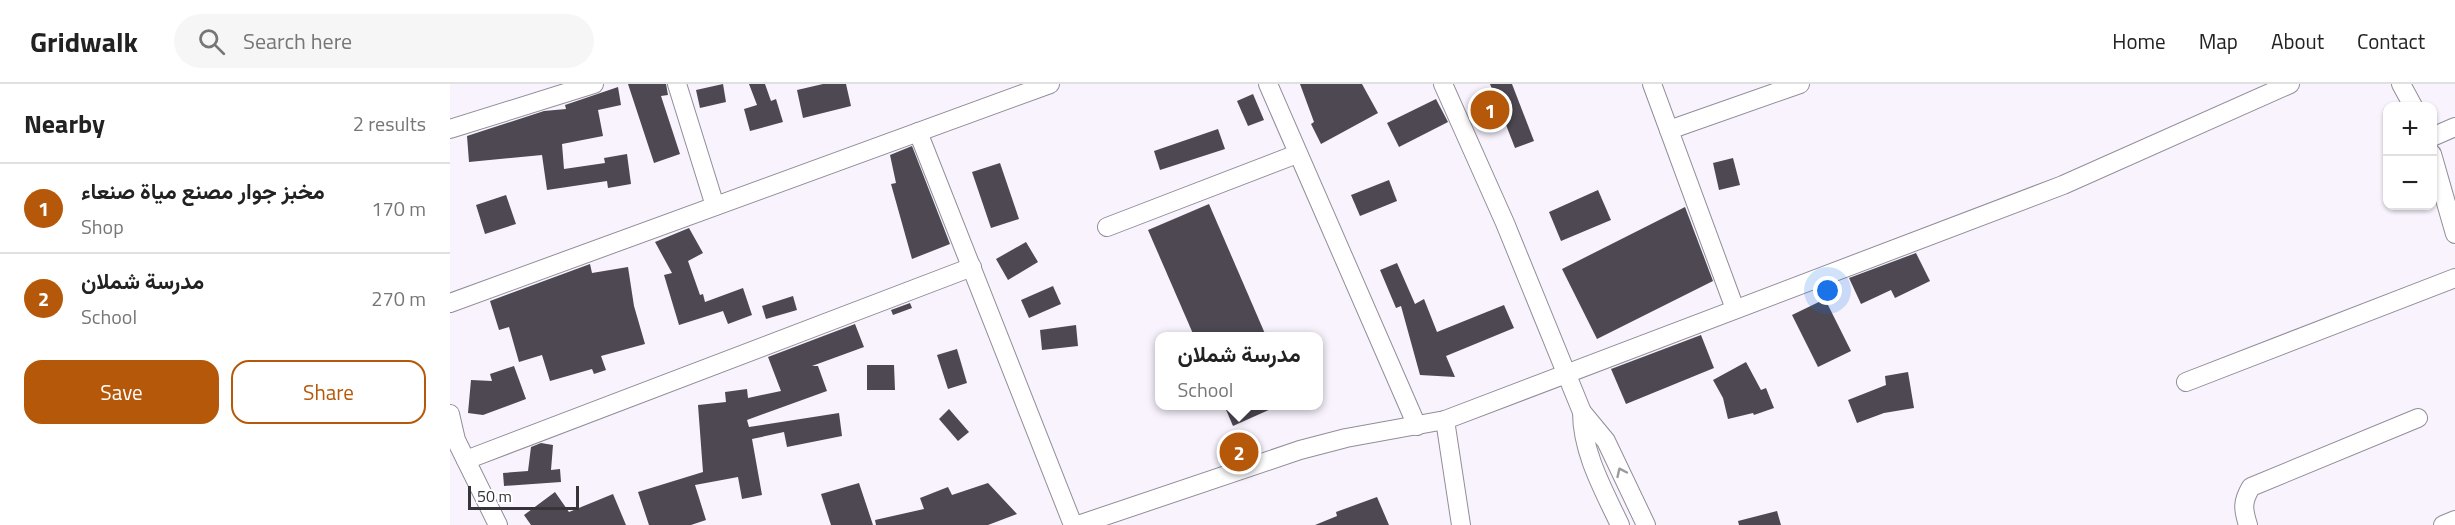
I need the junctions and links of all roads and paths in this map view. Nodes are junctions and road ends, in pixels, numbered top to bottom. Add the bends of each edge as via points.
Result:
1 (594, 84) edge
2 (677, 84) edge
3 (1047, 84) edge
4 (1268, 84) edge
5 (1443, 84) edge
6 (1652, 84) edge
7 (1800, 84) edge
8 (2290, 84) edge
9 (2401, 84) edge
10 (2270, 88) edge
11 (2411, 102) edge
12 (2455, 127) edge
13 (450, 129) edge
14 (1669, 130) junction
15 (918, 132) junction
16 (2437, 135) edge
17 (1297, 154) junction
18 (2434, 156) edge
19 (714, 206) junction
20 (1107, 227) dead end
21 (2455, 234) edge
22 (972, 267) junction
23 (2455, 278) edge
24 (450, 303) edge
25 (1735, 309) junction
26 (1566, 373) junction
27 (2186, 382) dead end
28 (1582, 412) junction
29 (450, 414) edge
30 (2418, 418) dead end
31 (1445, 420) junction
32 (1417, 426) junction
33 (466, 460) junction
34 (2455, 520) edge
35 (498, 525) edge
36 (1073, 525) edge
37 (1078, 525) edge
38 (1461, 525) edge
39 (1620, 525) edge
40 (1646, 525) edge
41 (2248, 525) edge
42 (2444, 525) edge

1 - 13 street
2 - 19 street
3 - 15 street
4 - 17 street
5 - 26 street
6 - 14 street
7 - 14 street
8 - 10 street
9 - 11 street
10 - 25 street via 2063,185
12 - 16 street
14 - 25 street
15 - 19 street
15 - 22 street
17 - 20 street
17 - 32 street
18 - 21 street
19 - 24 street
22 - 33 street
22 - 36 street
23 - 27 street
25 - 26 street
26 - 28 street
26 - 31 street
28 - 39 street via 1586,447
40 -> 28 street via 1606,441
29 - 33 street
30 - 41 street via 2251,488 2242,507
31 - 32 street
31 - 38 street
32 - 37 street via 1300,450
33 - 35 street
34 - 42 street

